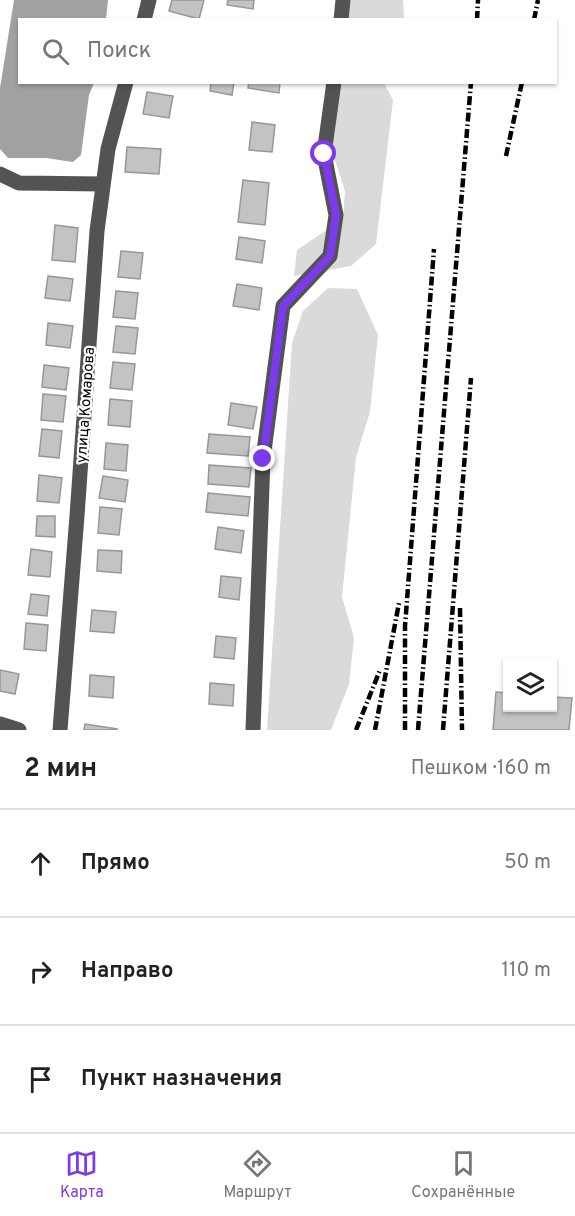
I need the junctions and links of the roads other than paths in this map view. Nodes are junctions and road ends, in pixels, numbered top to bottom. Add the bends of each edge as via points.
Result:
1 (149, 0) edge
2 (343, 0) edge
3 (144, 18) edge
4 (341, 18) edge
5 (125, 84) edge
6 (334, 84) edge
7 (0, 174) edge
8 (103, 184) junction
9 (0, 724) edge
10 (18, 730) edge
11 (60, 730) edge
12 (253, 730) edge

1 - 3 street
2 - 4 street
5 - 8 street, улица Комарова
6 - 12 street via 324,154 336,215 330,256 283,306 263,459
7 - 8 street via 20,183
8 - 11 street, улица Комарова
9 - 10 street

